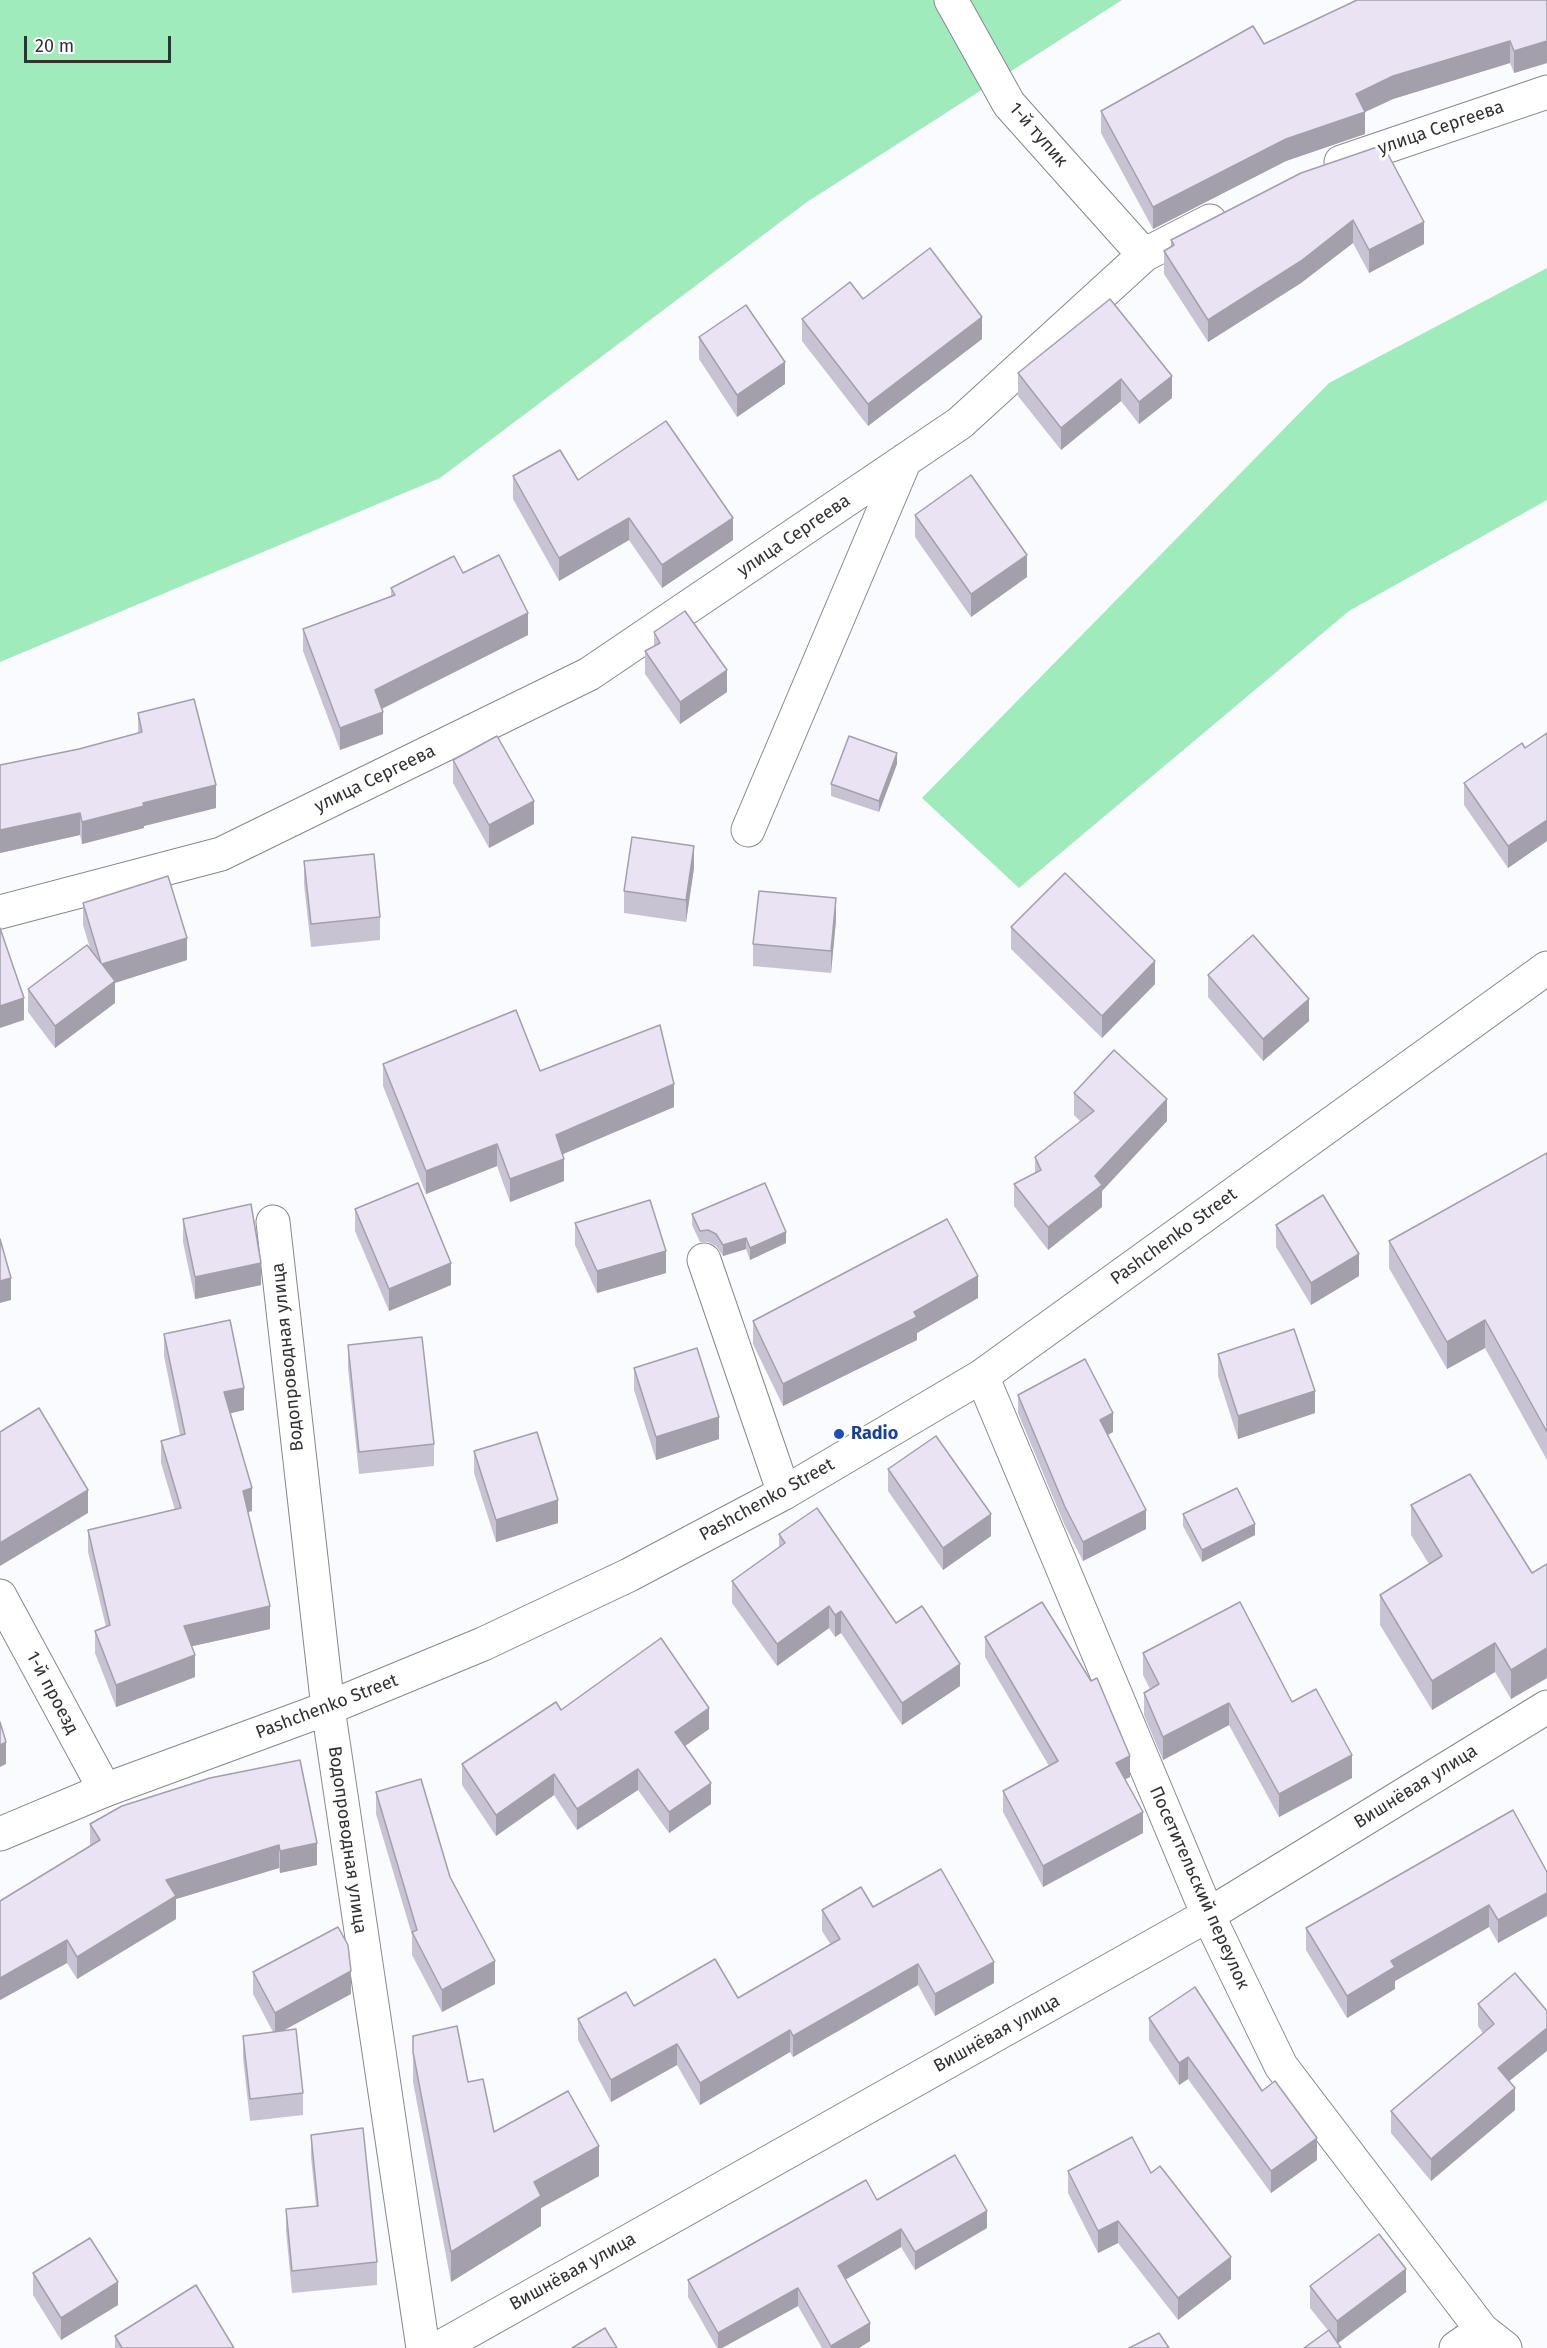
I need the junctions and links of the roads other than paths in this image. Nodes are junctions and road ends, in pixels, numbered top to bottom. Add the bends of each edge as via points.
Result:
1 (951, 0) edge
2 (1547, 92) edge
3 (1316, 170) edge
4 (1234, 209) edge
5 (1144, 255) junction
6 (905, 460) junction
7 (748, 830) dead end
8 (0, 912) edge
9 (1547, 968) edge
10 (273, 1222) dead end
11 (704, 1260) dead end
12 (982, 1376) junction
13 (784, 1492) junction
14 (0, 1596) edge
15 (1547, 1707) edge
16 (328, 1708) junction
17 (105, 1790) junction
18 (0, 1834) edge
19 (1208, 1915) junction
20 (1481, 2342) edge
21 (423, 2348) edge
22 (439, 2348) edge

1 - 5 street, 1-й тупик via 1009,104
2 - 3 street, улица Сергеева
4 - 5 street, улица Сергеева
5 - 6 street, улица Сергеева via 960,423
6 - 7 street
6 - 8 street, улица Сергеева via 590,674 221,854
9 - 12 street, Pashchenko Street
10 - 16 street, Водопроводная улица
11 - 13 street
12 - 13 street, Pashchenko Street
12 - 19 street, Посетительский переулок
13 - 16 street, Pashchenko Street via 629,1575 483,1644
14 - 17 street, 1-й проезд
15 - 19 street, Вишнёвая улица
16 - 17 street, Pashchenko Street
16 - 21 street, Водопроводная улица
17 - 18 street, Pashchenko Street
19 - 20 street, Посетительский переулок via 1281,2066
19 - 22 street, Вишнёвая улица

